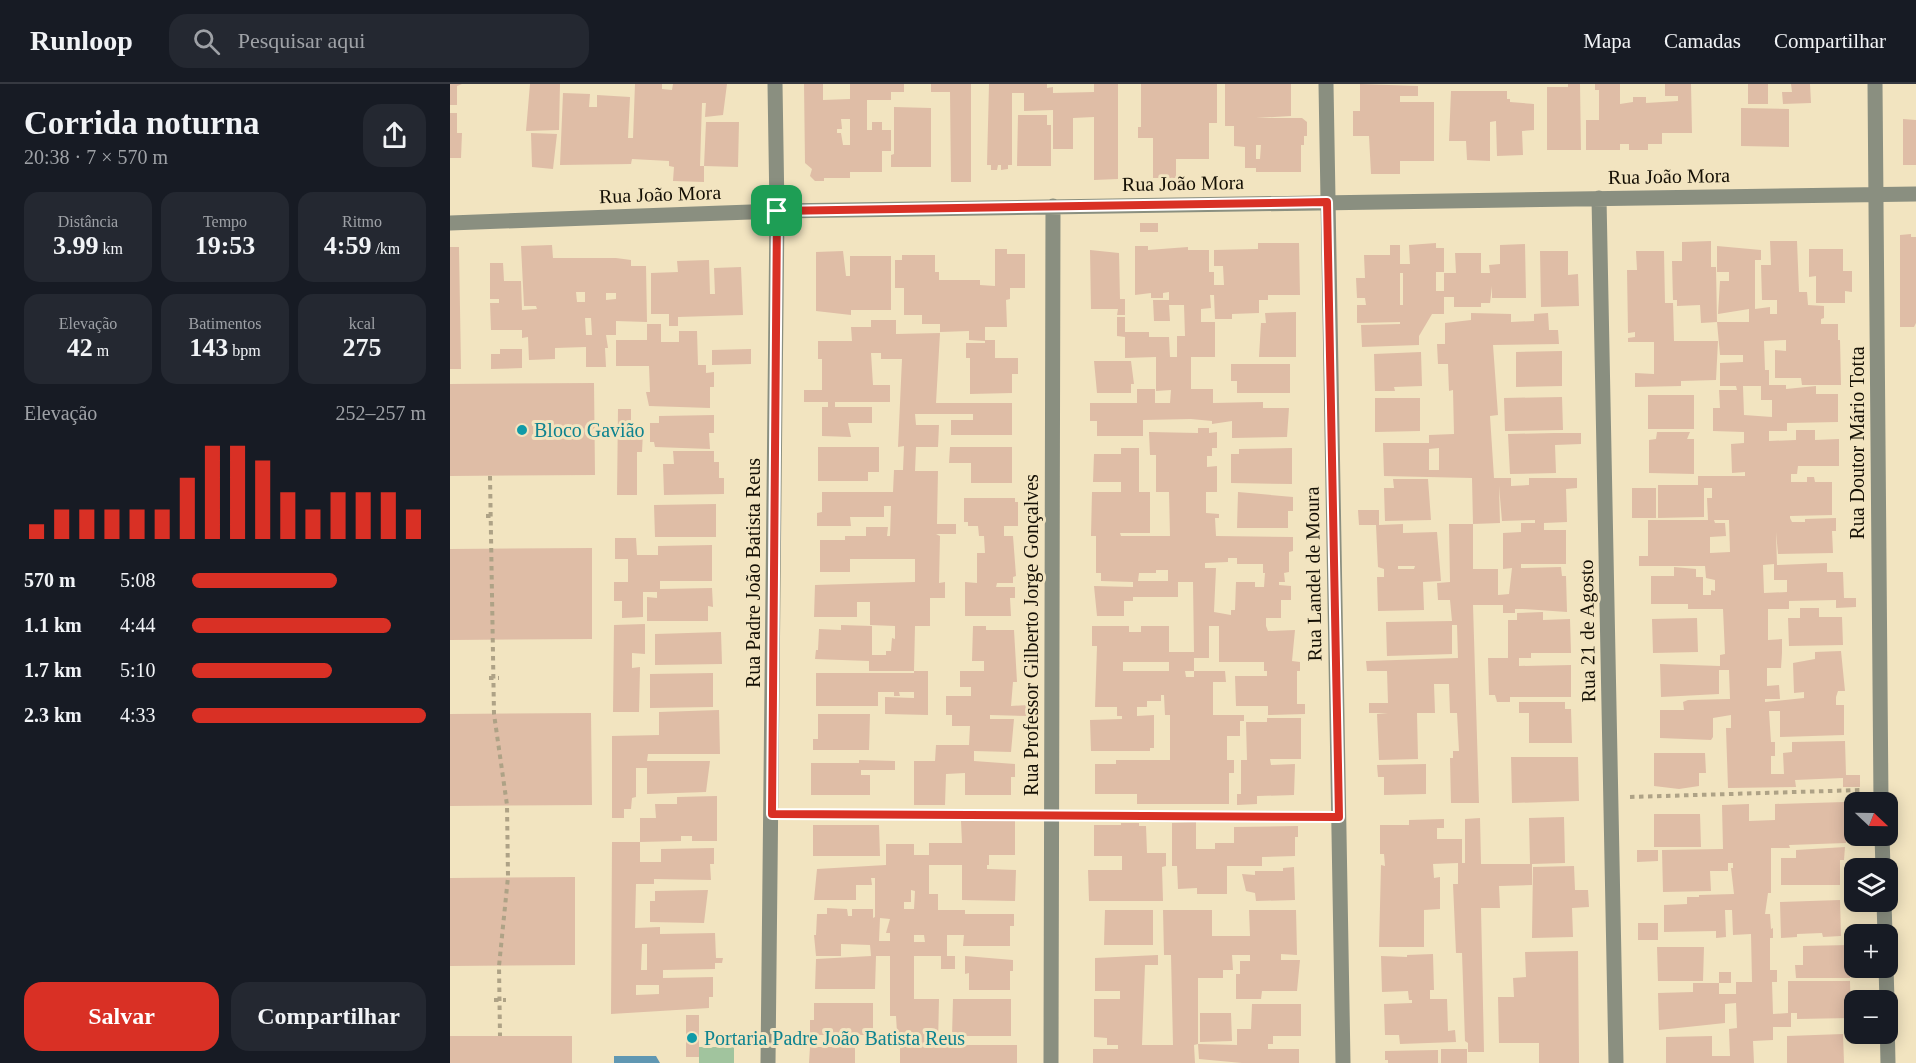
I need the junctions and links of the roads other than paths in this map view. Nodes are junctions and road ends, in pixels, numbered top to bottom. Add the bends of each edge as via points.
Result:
1 (775, 84) edge
2 (1326, 84) edge
3 (1875, 84) edge
4 (1876, 194) junction
5 (1916, 194) edge
6 (1599, 198) junction
7 (1327, 202) junction
8 (1053, 206) junction
9 (777, 211) junction
10 (450, 223) edge
11 (1881, 792) edge
12 (1888, 1044) edge
13 (768, 1063) edge
14 (1051, 1063) edge
15 (1343, 1063) edge
16 (1616, 1063) edge
17 (1888, 1063) edge

1 - 9 street, Rua Padre João Batista Reus
2 - 7 street, Rua Landel de Moura
3 - 4 street, Rua Doutor Mário Totta
4 - 5 street, Rua João Mora
4 - 6 street, Rua João Mora
4 - 11 street, Rua Doutor Mário Totta
6 - 7 street, Rua João Mora
6 - 16 street, Rua 21 de Agosto
7 - 8 street, Rua João Mora
7 - 15 street, Rua Landel de Moura
8 - 9 street, Rua João Mora
8 - 14 street, Rua Professor Gilberto Jorge Gonçalves
9 - 10 street, Rua João Mora
9 - 13 street, Rua Padre João Batista Reus
12 - 17 street

